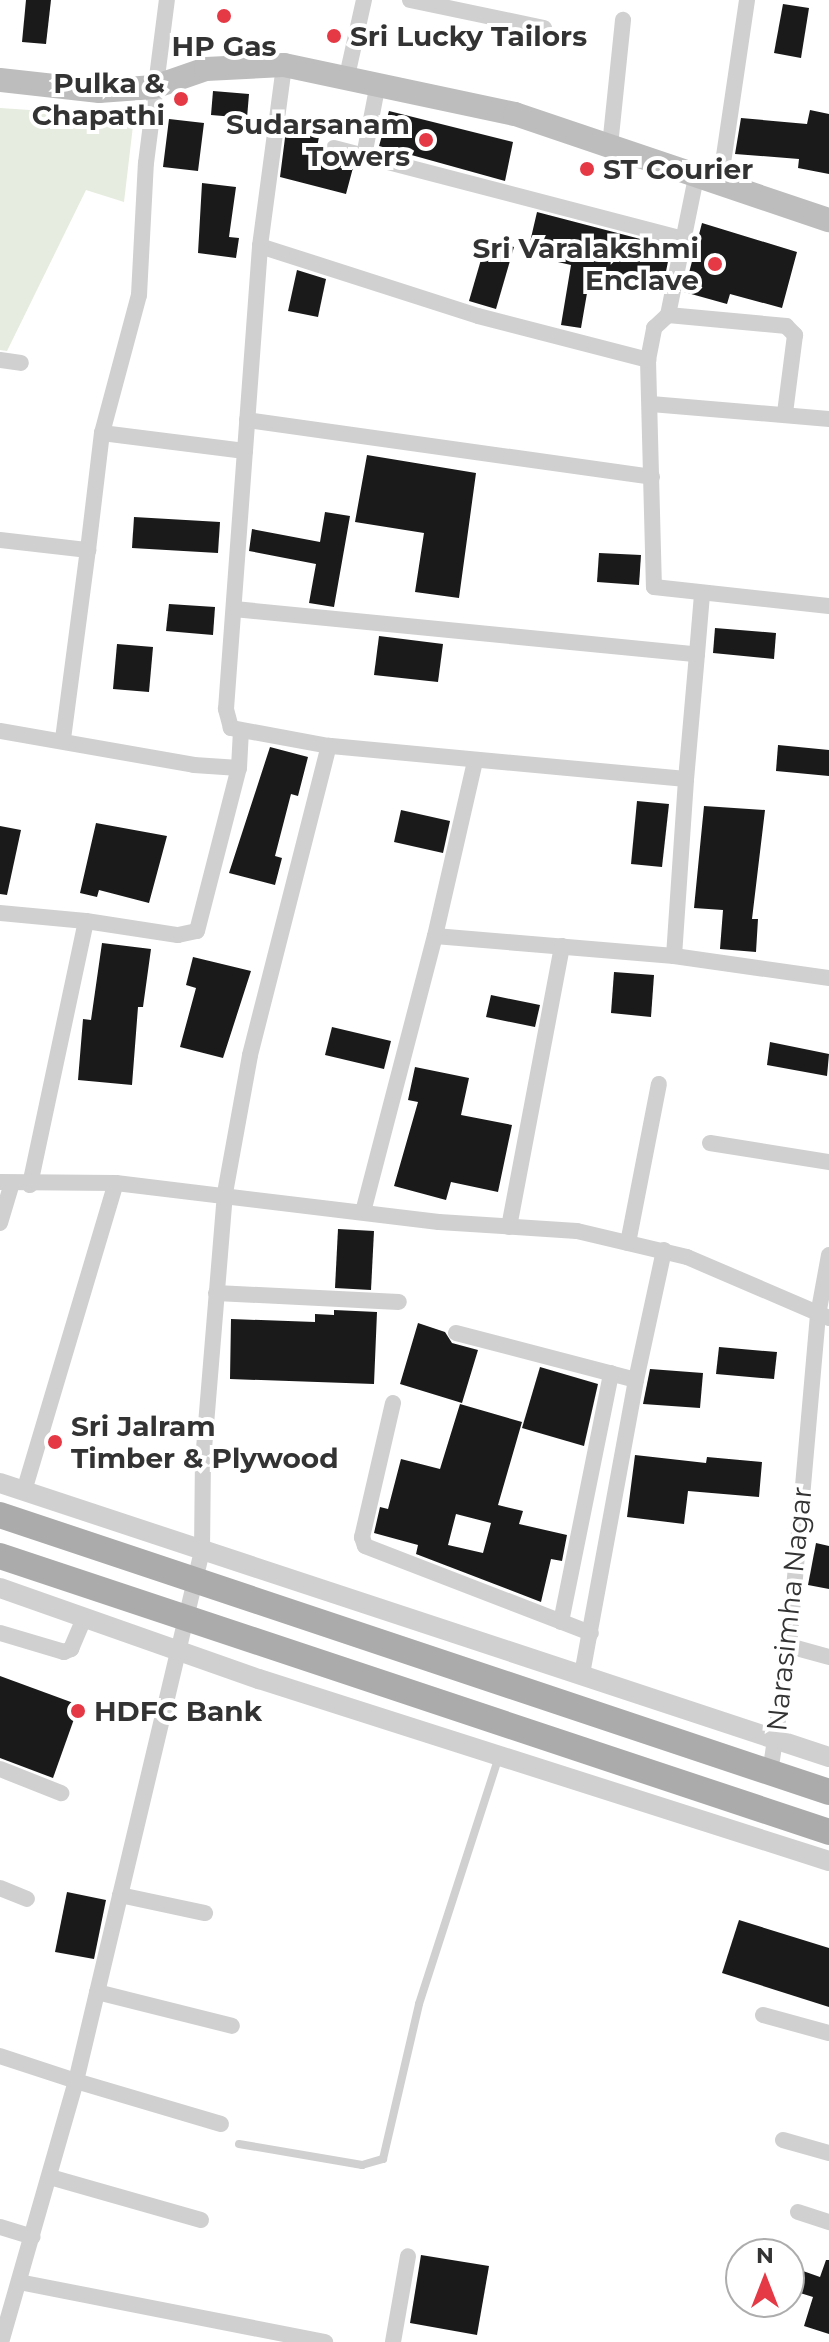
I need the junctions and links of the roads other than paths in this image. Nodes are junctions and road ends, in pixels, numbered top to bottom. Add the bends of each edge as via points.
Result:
1 (167, 0) edge
2 (364, 0) edge
3 (410, 0) edge
4 (747, 0) edge
5 (623, 20) dead end
6 (544, 28) dead end
7 (284, 65) junction
8 (347, 76) junction
9 (0, 80) edge
10 (378, 83) junction
11 (154, 87) junction
12 (610, 146) junction
13 (334, 148) dead end
14 (364, 156) junction
15 (696, 177) junction
16 (720, 183) junction
17 (829, 220) edge
18 (683, 239) junction
19 (260, 246) junction
20 (668, 315) junction
21 (0, 360) edge
22 (648, 360) junction
23 (21, 363) dead end
24 (651, 404) junction
25 (785, 413) junction
26 (829, 419) edge
27 (247, 420) junction
28 (102, 433) junction
29 (245, 451) junction
30 (652, 477) junction
31 (0, 540) edge
32 (88, 550) junction
33 (702, 594) junction
34 (829, 606) edge
35 (234, 609) junction
36 (697, 654) junction
37 (0, 731) edge
38 (241, 733) junction
39 (63, 739) junction
40 (329, 746) junction
41 (475, 761) junction
42 (239, 768) junction
43 (686, 779) junction
44 (0, 913) edge
45 (86, 921) junction
46 (435, 936) junction
47 (562, 946) junction
48 (674, 956) junction
49 (829, 978) edge
50 (659, 1084) dead end
51 (710, 1143) dead end
52 (829, 1162) edge
53 (6, 1182) edge
54 (116, 1183) junction
55 (30, 1185) junction
56 (225, 1193) junction
57 (363, 1212) junction
58 (0, 1223) edge
59 (509, 1227) junction
60 (628, 1243) junction
61 (664, 1250) junction
62 (829, 1255) edge
63 (216, 1293) junction
64 (399, 1302) dead end
65 (824, 1317) edge
66 (456, 1333) dead end
67 (611, 1373) junction
68 (636, 1380) junction
69 (393, 1403) dead end
70 (0, 1483) edge
71 (24, 1491) junction
72 (0, 1515) edge
73 (202, 1551) junction
74 (0, 1556) edge
75 (196, 1583) junction
76 (0, 1588) edge
77 (84, 1619) junction
78 (185, 1620) junction
79 (561, 1622) junction
80 (0, 1633) edge
81 (591, 1633) junction
82 (789, 1646) junction
83 (177, 1651) junction
84 (829, 1657) edge
85 (582, 1673) junction
86 (775, 1739) junction
87 (499, 1756) junction
88 (829, 1757) edge
89 (0, 1769) edge
90 (770, 1773) junction
91 (829, 1792) edge
92 (61, 1793) dead end
93 (829, 1832) edge
94 (829, 1861) edge
95 (0, 1888) edge
96 (120, 1895) junction
97 (27, 1899) dead end
98 (205, 1913) dead end
99 (97, 1992) junction
100 (763, 2015) dead end
101 (232, 2026) dead end
102 (829, 2033) edge
103 (0, 2056) edge
104 (76, 2081) junction
105 (221, 2124) dead end
106 (783, 2140) dead end
107 (239, 2144) dead end
108 (829, 2153) edge
109 (50, 2177) junction
110 (798, 2212) dead end
111 (201, 2220) dead end
112 (829, 2222) edge
113 (0, 2227) edge
114 (32, 2237) junction
115 (408, 2256) dead end
116 (11, 2290) edge
117 (1, 2342) edge
118 (325, 2342) edge
119 (393, 2342) edge

1 - 11 street
2 - 8 street
3 - 6 street
4 - 16 street
5 - 12 street
7 - 8 main road
7 - 11 main road via 206,69
7 - 19 street
8 - 10 main road
9 - 11 main road via 99,91
10 - 12 main road via 515,114
10 - 14 street
11 - 28 street via 139,295
12 - 15 main road
13 - 14 street
14 - 18 street
15 - 16 main road
15 - 18 street
16 - 17 main road
18 - 20 street
19 - 22 street via 505,324
19 - 27 street
20 - 22 street via 654,328
20 - 25 street via 792,329
21 - 23 street
22 - 24 street
24 - 25 street
24 - 30 street
25 - 26 street
27 - 29 street
27 - 30 street
28 - 29 street
28 - 32 street
29 - 35 street
30 - 33 street via 654,587
31 - 32 street
32 - 39 street
33 - 34 street
33 - 36 street
35 - 36 street
35 - 38 street via 226,718
36 - 43 street
37 - 39 street
38 - 40 street
38 - 42 street
39 - 42 street via 194,765
40 - 41 street
40 - 56 street via 250,1055
41 - 43 street
41 - 46 street
42 - 45 street via 197,931 178,935
43 - 48 street
44 - 45 street
45 - 55 street
46 - 47 street
46 - 57 street
47 - 48 street
47 - 59 street
48 - 49 street
50 - 60 street
51 - 52 street
53 - 55 street
53 - 58 street
54 - 55 street
54 - 56 street
54 - 71 street
56 - 57 street
56 - 63 street
57 - 59 street
59 - 60 street via 577,1231
60 - 61 street
61 - 65 street
61 - 68 street
62 - 65 street, Narasimha Nagar
63 - 64 street
63 - 73 street
65 - 82 street, Narasimha Nagar
66 - 67 street
67 - 68 street
67 - 79 street
68 - 81 street
69 - 79 street via 362,1537 365,1546
70 - 71 street
71 - 73 street
72 - 75 main road
73 - 75 street
73 - 85 street
74 - 78 main road
75 - 78 street
75 - 90 main road
76 - 77 street
77 - 80 street via 71,1649 64,1652
77 - 83 street
78 - 83 street
78 - 93 main road
79 - 81 street
81 - 85 street
82 - 84 street
82 - 86 street, Narasimha Nagar
83 - 87 street
83 - 96 street
85 - 86 street
86 - 88 street
86 - 90 street, Narasimha Nagar
87 - 94 street
87 - 107 lane via 419,2004 383,2159 362,2165
89 - 92 street
90 - 91 main road
95 - 97 street
96 - 98 street
96 - 99 street
99 - 101 street
99 - 104 street
100 - 102 street
103 - 104 street
104 - 105 street
104 - 109 street
106 - 108 street
109 - 111 street
109 - 114 street
110 - 112 street
113 - 114 street
114 - 116 street
115 - 119 street
116 - 117 street
116 - 118 street

